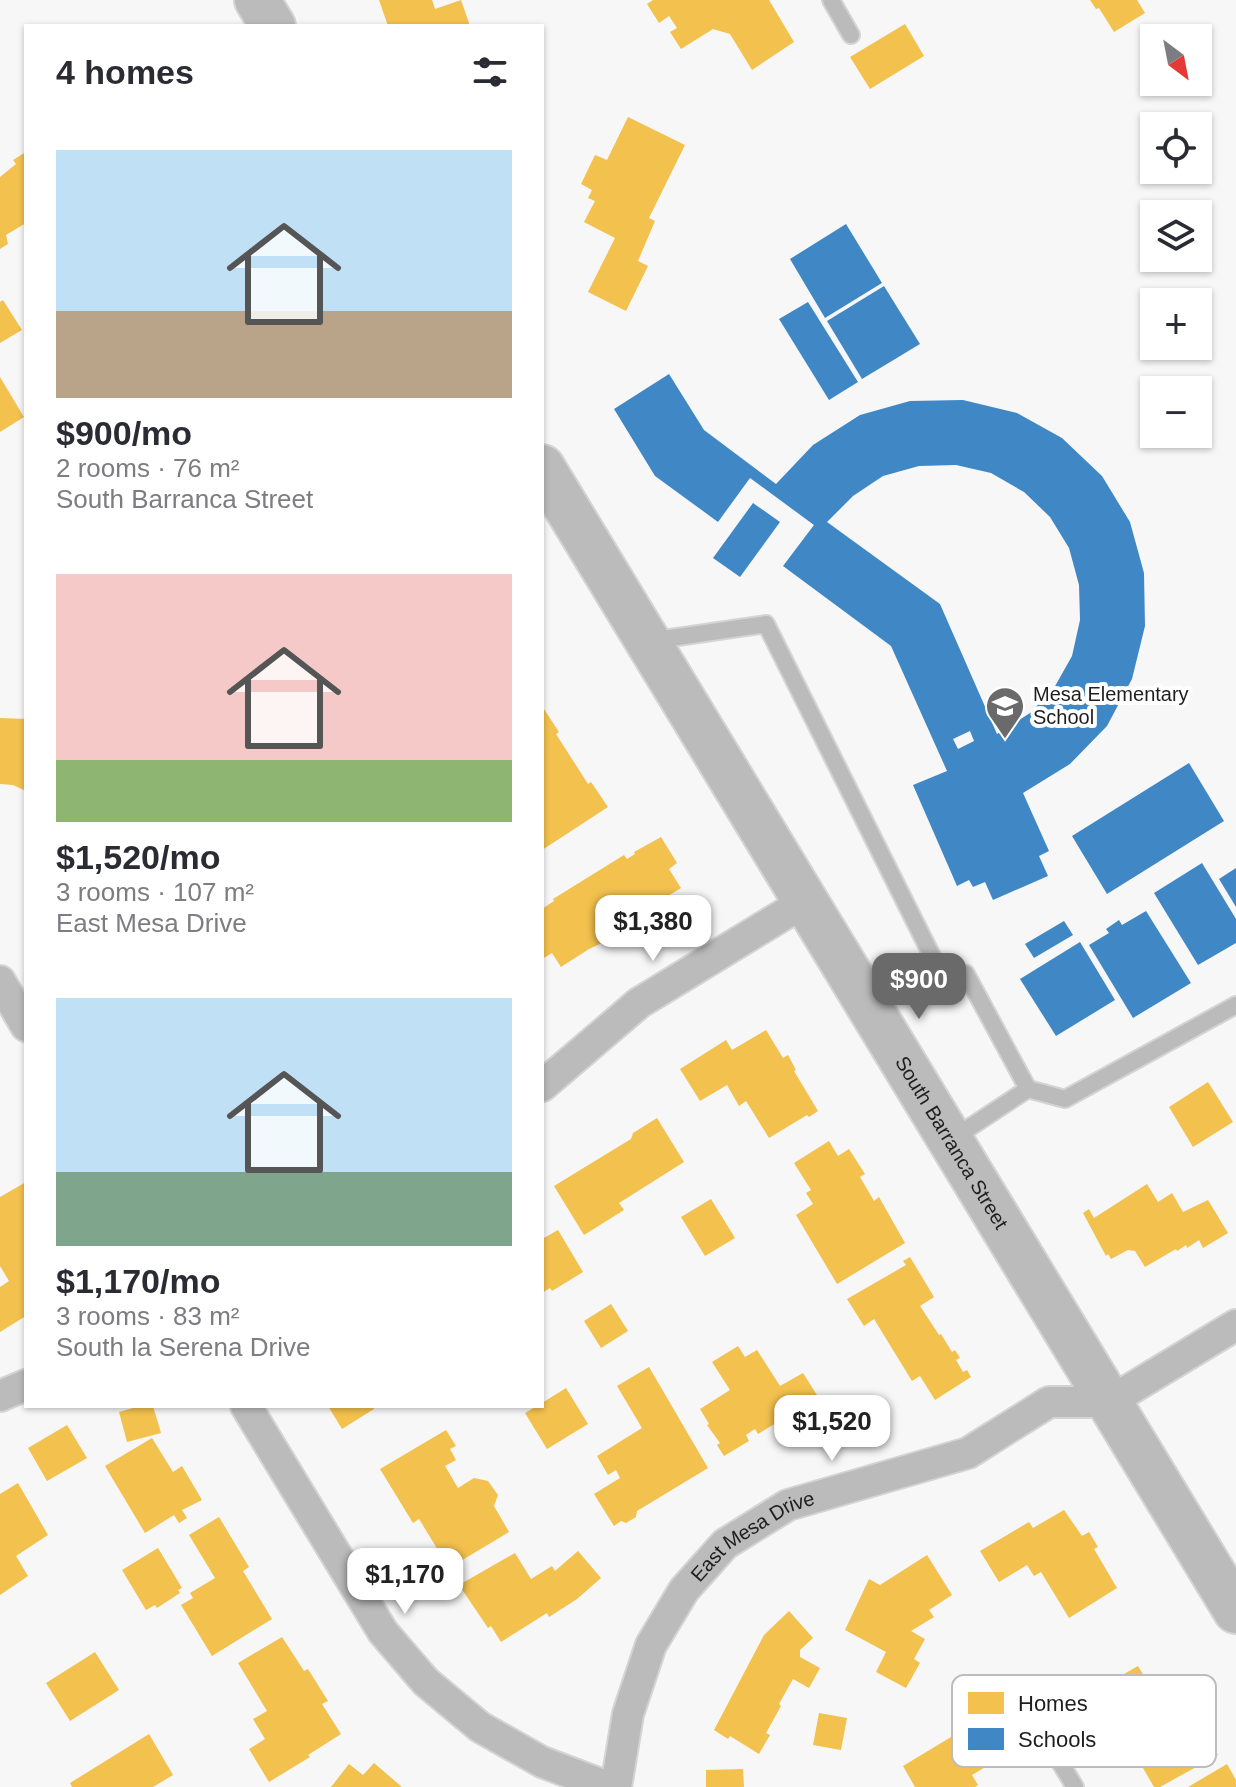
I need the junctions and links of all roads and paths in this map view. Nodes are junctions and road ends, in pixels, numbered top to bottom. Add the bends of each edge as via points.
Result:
1 (257, 0) edge
2 (831, 0) edge
3 (272, 24) edge
4 (851, 35) dead end
5 (544, 470) edge
6 (648, 641) junction
7 (806, 901) junction
8 (0, 981) edge
9 (1236, 1005) edge
10 (24, 1023) edge
11 (544, 1084) edge
12 (1028, 1089) junction
13 (951, 1140) junction
14 (1236, 1325) edge
15 (24, 1386) edge
16 (0, 1396) edge
17 (1109, 1402) junction
18 (247, 1408) edge
19 (1236, 1611) edge
20 (1063, 1767) edge
21 (608, 1787) edge
22 (616, 1787) edge
23 (1075, 1787) edge

1 - 3 main road
2 - 4 lane
5 - 6 main road, South Barranca Street
6 - 7 main road, South Barranca Street
6 - 12 lane via 766,624 939,970 966,974
7 - 11 street via 639,1003
7 - 13 main road, South Barranca Street
8 - 10 street
9 - 12 lane via 1065,1099
12 - 13 lane
13 - 17 main road, South Barranca Street
14 - 17 street
15 - 16 street
17 - 19 main road, South Barranca Street
17 - 22 street, East Mesa Drive via 1049,1402 968,1453 788,1505 725,1544 684,1590 651,1645 628,1714
18 - 21 street via 383,1632 426,1682 480,1727 542,1762
20 - 23 lane

